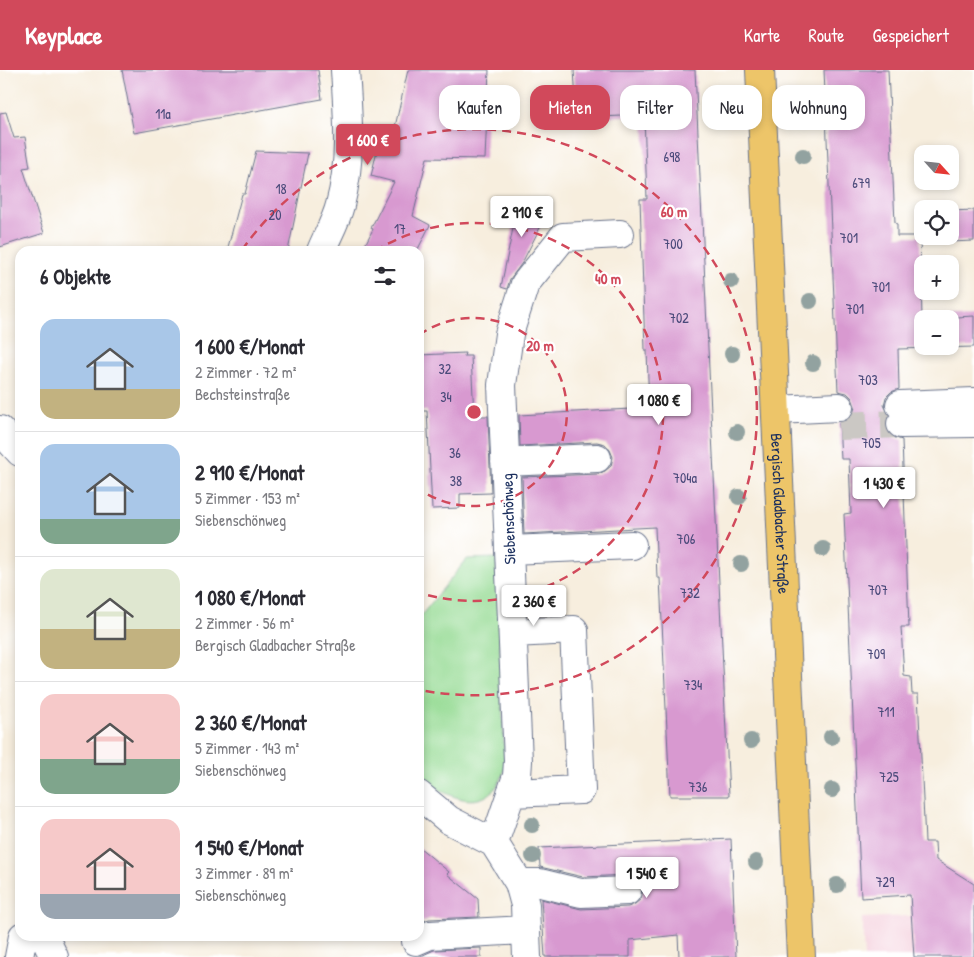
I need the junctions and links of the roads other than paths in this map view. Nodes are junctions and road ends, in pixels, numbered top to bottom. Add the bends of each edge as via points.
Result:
1 (345, 70) edge
2 (760, 70) edge
3 (620, 234) dead end
4 (323, 246) edge
5 (974, 402) edge
6 (839, 417) tunnel mouth
7 (776, 418) junction
8 (974, 423) edge
9 (0, 430) edge
10 (15, 446) edge
11 (597, 458) dead end
12 (505, 462) junction
13 (632, 545) dead end
14 (509, 550) junction
15 (512, 633) junction
16 (511, 793) junction
17 (424, 799) edge
18 (494, 843) junction
19 (518, 884) junction
20 (627, 891) dead end
21 (526, 930) junction
22 (424, 938) edge
23 (22, 941) edge
24 (46, 941) edge
25 (19, 957) edge
26 (54, 957) edge
27 (527, 957) edge
28 (801, 957) edge

1 - 4 street via 347,170 340,205
2 - 7 main road, Bergisch Gladbacher Straße
3 - 12 street, Siebenschönweg via 563,237 525,284 509,334 502,385
5 - 8 street via 901,415
6 - 7 street
7 - 28 main road, Bergisch Gladbacher Straße
9 - 10 street
11 - 12 street
12 - 14 street, Siebenschönweg
13 - 14 street
14 - 15 street, Siebenschönweg
15 - 16 street, Siebenschönweg via 518,761
15 - 16 street via 574,630 581,790
16 - 18 street, Siebenschönweg
17 - 18 street via 449,820
18 - 19 street
19 - 20 street via 540,883 582,893
19 - 21 street via 525,905
21 - 22 street
21 - 27 street
23 - 25 street
24 - 26 street

